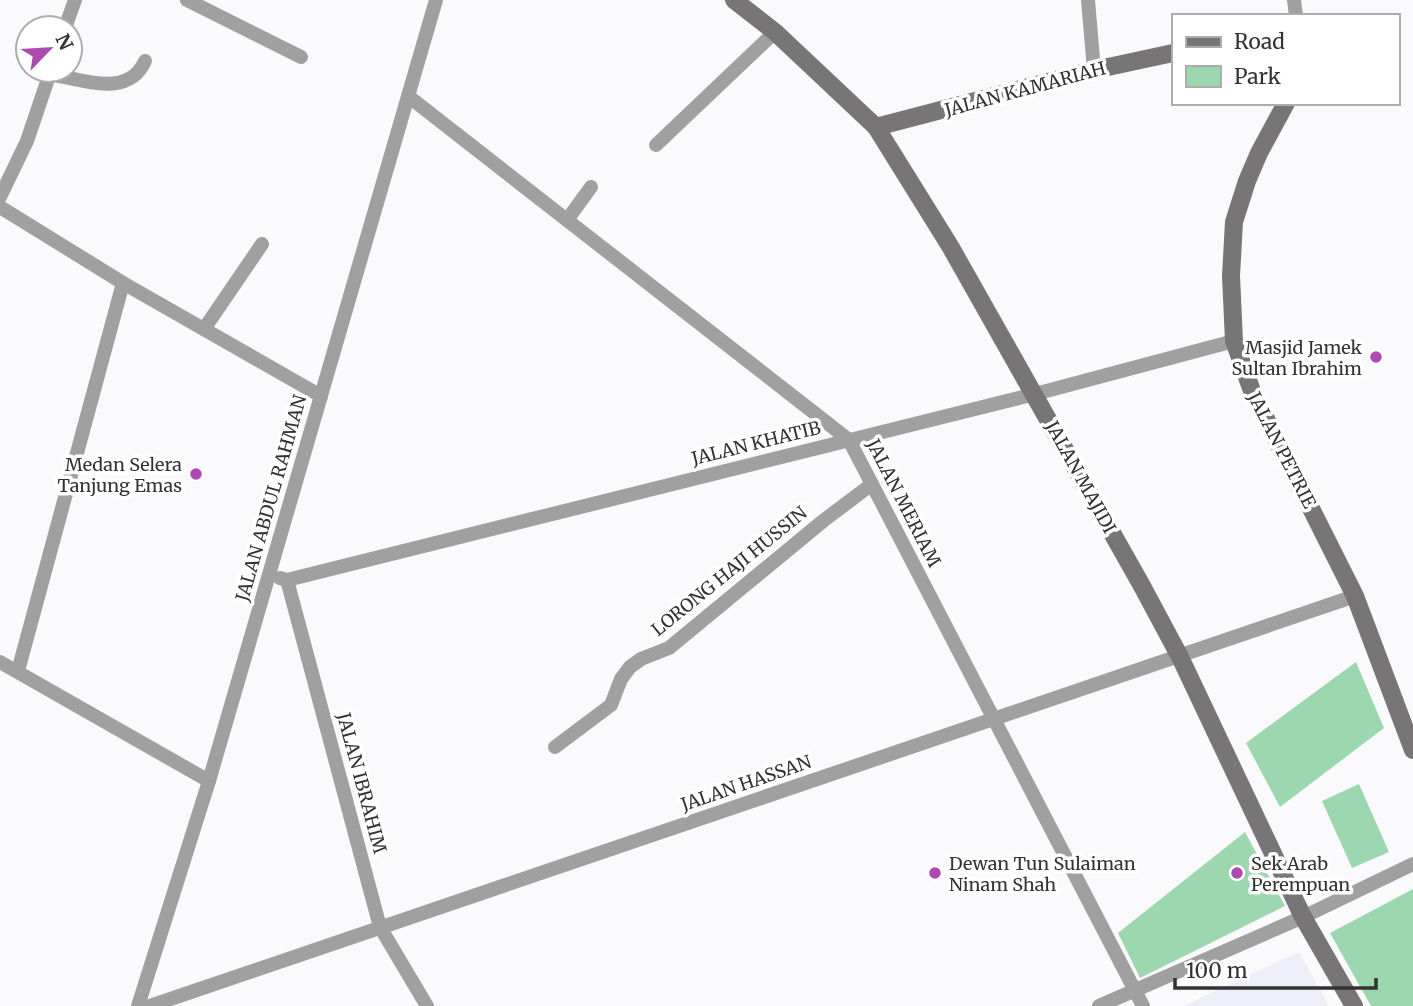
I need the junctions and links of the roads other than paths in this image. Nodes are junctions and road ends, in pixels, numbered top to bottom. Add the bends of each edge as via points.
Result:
1 (187, 0) edge
2 (436, 0) edge
3 (734, 0) edge
4 (1088, 0) edge
5 (775, 32) junction
6 (1172, 53) edge
7 (301, 57) dead end
8 (145, 61) dead end
9 (1094, 70) junction
10 (84, 79) edge
11 (46, 84) edge
12 (408, 96) junction
13 (1285, 105) edge
14 (876, 127) junction
15 (656, 145) dead end
16 (591, 187) dead end
17 (0, 197) edge
18 (0, 207) edge
19 (567, 220) junction
20 (262, 244) dead end
21 (123, 282) junction
22 (204, 329) junction
23 (1234, 341) junction
24 (1035, 394) junction
25 (321, 396) junction
26 (849, 440) junction
27 (872, 484) junction
28 (268, 576) junction
29 (287, 580) junction
30 (1355, 596) junction
31 (1180, 657) junction
32 (0, 662) edge
33 (18, 671) junction
34 (994, 718) junction
35 (555, 747) dead end
36 (1413, 750) edge
37 (209, 781) junction
38 (1413, 864) edge
39 (1303, 917) junction
40 (380, 927) junction
41 (1134, 990) junction
42 (138, 1006) edge
43 (150, 1006) edge
44 (427, 1006) edge
45 (1099, 1006) edge
46 (1143, 1006) edge
47 (1354, 1006) edge

1 - 7 street
2 - 12 street, JALAN ABDUL RAHMAN
3 - 5 street, JALAN MAJIDI
4 - 9 street
5 - 14 street, JALAN MAJIDI
5 - 15 street
6 - 9 street, JALAN KAMARIAH
8 - 10 street via 135,76 116,85
9 - 14 street, JALAN KAMARIAH
11 - 17 street via 27,141
12 - 19 street, JALAN MERIAM
12 - 25 street, JALAN ABDUL RAHMAN
13 - 23 street, JALAN PETRIE via 1255,162 1234,222
14 - 24 street, JALAN MAJIDI
16 - 19 street
18 - 21 street
19 - 26 street, JALAN MERIAM
20 - 22 street
21 - 22 street
21 - 33 street
22 - 25 street
23 - 24 street, JALAN KHATIB
23 - 30 street, JALAN PETRIE via 1252,391
24 - 26 street, JALAN KHATIB
24 - 31 street, JALAN MAJIDI
25 - 28 street, JALAN ABDUL RAHMAN
26 - 27 street, JALAN MERIAM
26 - 29 street, JALAN KHATIB
27 - 34 street, JALAN MERIAM
27 - 35 street, LORONG HAJI HUSSIN via 668,649 630,667 611,705
28 - 29 street
28 - 37 street, JALAN ABDUL RAHMAN
29 - 40 street, JALAN IBRAHIM
30 - 31 street, JALAN HASSAN
30 - 36 street, JALAN PETRIE
31 - 34 street, JALAN HASSAN
31 - 39 street, JALAN MAJIDI
32 - 33 street
33 - 37 street
34 - 40 street, JALAN HASSAN
34 - 41 street, JALAN MERIAM
37 - 42 street, JALAN ABDUL RAHMAN
38 - 39 street
39 - 41 street
39 - 47 street, JALAN MAJIDI
40 - 43 street, JALAN HASSAN
40 - 44 street, JALAN IBRAHIM
41 - 45 street
41 - 46 street, JALAN MERIAM

